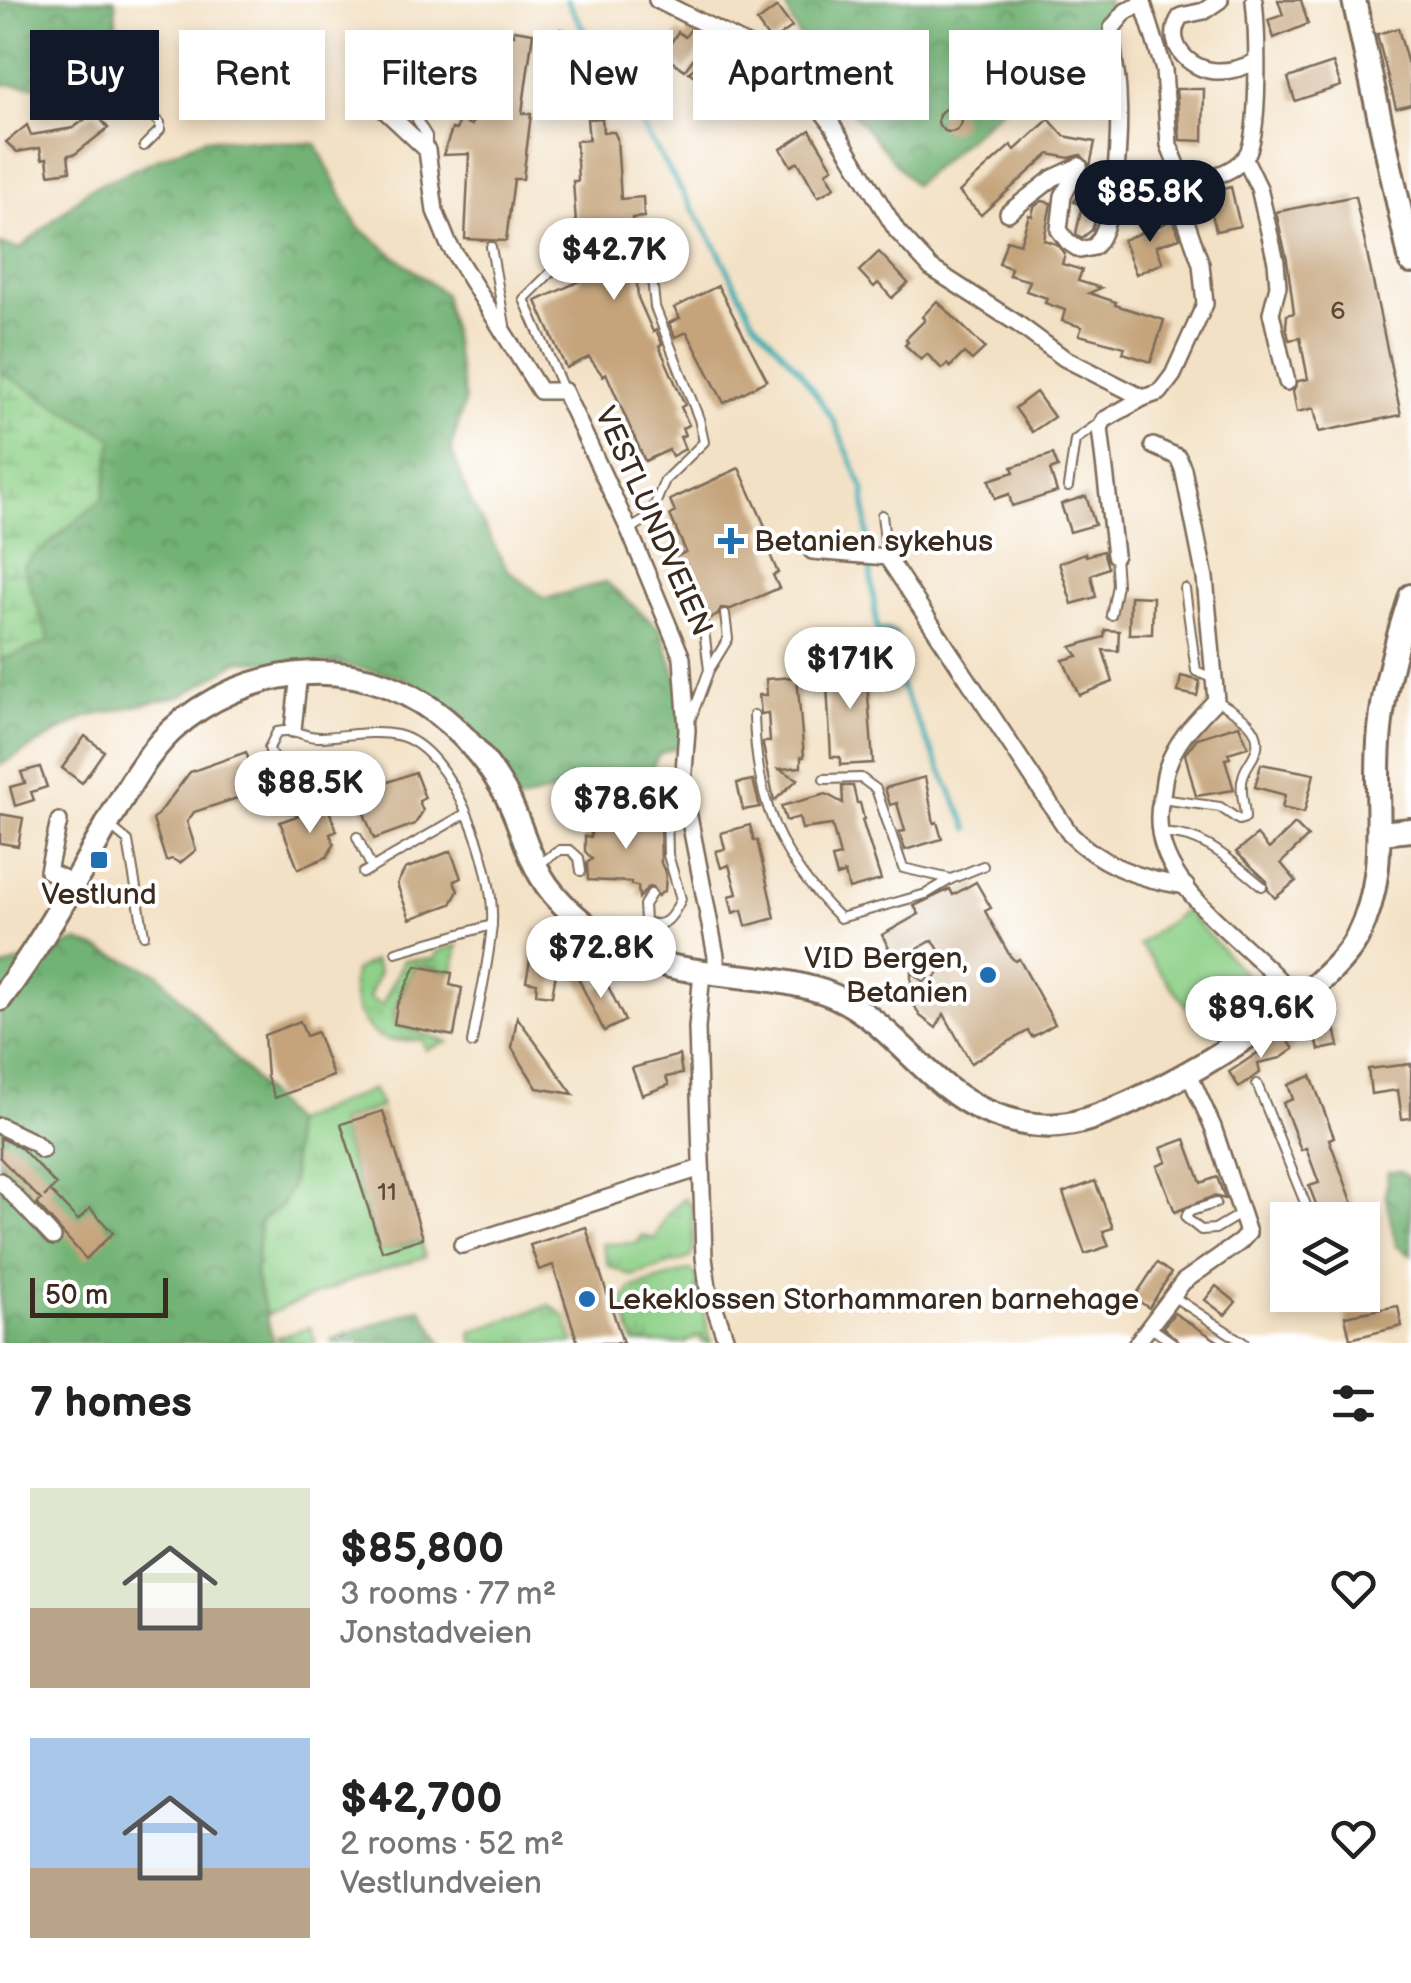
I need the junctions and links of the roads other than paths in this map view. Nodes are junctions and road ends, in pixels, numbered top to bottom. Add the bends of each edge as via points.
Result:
1 (657, 0) edge
2 (1220, 0) edge
3 (1254, 0) edge
4 (1354, 0) edge
5 (1142, 2) edge
6 (1256, 62) junction
7 (157, 120) edge
8 (395, 120) edge
9 (417, 120) edge
10 (144, 146) dead end
11 (427, 150) junction
12 (1245, 159) junction
13 (1183, 180) junction
14 (1008, 213) dead end
15 (648, 238) dead end
16 (491, 247) dead end
17 (564, 259) dead end
18 (1411, 262) edge
19 (508, 339) junction
20 (1286, 382) dead end
21 (564, 391) junction
22 (1142, 398) junction
23 (1104, 420) junction
24 (1154, 446) dead end
25 (1068, 487) dead end
26 (882, 514) dead end
27 (629, 530) junction
28 (812, 551) dead end
29 (1115, 555) joint
30 (887, 558) junction
31 (1185, 588) dead end
32 (691, 594) dead end
33 (1411, 596) edge
34 (725, 614) dead end
35 (1111, 614) dead end
36 (710, 670) junction
37 (299, 674) junction
38 (1214, 680) junction
39 (1216, 700) junction
40 (754, 715) dead end
41 (294, 729) junction
42 (687, 730) junction
43 (824, 778) dead end
44 (1162, 799) junction
45 (687, 804) junction
46 (290, 808) dead end
47 (465, 814) junction
48 (60, 821) dead end
49 (108, 824) junction
50 (1401, 832) edge
51 (1160, 834) junction
52 (356, 837) dead end
53 (537, 866) junction
54 (983, 866) dead end
55 (372, 868) junction
56 (582, 871) dead end
57 (362, 874) dead end
58 (950, 879) junction
59 (74, 884) junction
60 (1186, 886) junction
61 (1262, 886) dead end
62 (652, 894) dead end
63 (492, 925) junction
64 (144, 935) dead end
65 (396, 952) dead end
66 (709, 973) junction
67 (0, 999) edge
68 (1297, 1001) junction
69 (472, 1043) dead end
70 (1188, 1072) junction
71 (1257, 1084) dead end
72 (0, 1126) edge
73 (42, 1150) dead end
74 (701, 1168) junction
75 (0, 1181) edge
76 (1305, 1202) edge
77 (1216, 1203) dead end
78 (1242, 1213) junction
79 (53, 1237) dead end
80 (462, 1245) dead end
81 (1172, 1295) junction
82 (1150, 1326) junction
83 (728, 1343) edge
84 (1137, 1343) edge
85 (1173, 1343) edge
86 (1244, 1343) edge

1 - 22 street via 746,42 804,87 897,231 931,268 1064,358
2 - 6 street via 1176,23 1186,61 1233,71
3 - 6 street
4 - 18 main road
5 - 13 street via 1164,70 1169,145
5 - 14 street via 1112,28 1119,133 1099,242 1080,250 1059,230 1063,196 1078,166
6 - 12 street via 1252,146
7 - 10 lane via 160,130
8 - 11 street
9 - 11 lane
11 - 19 street, VESTLUNDVEIEN via 434,212
12 - 13 street via 1212,178
12 - 20 street via 1259,188 1276,262 1270,312
13 - 22 street via 1182,210 1202,264 1204,304 1173,375 1160,392
15 - 27 lane via 656,307 704,442 665,480 650,518
16 - 19 lane
17 - 21 lane via 524,299
19 - 21 street, VESTLUNDVEIEN via 540,390
21 - 27 street, VESTLUNDVEIEN
22 - 23 street
23 - 25 lane via 1075,440
23 - 29 street
24 - 38 street via 1178,457 1183,469 1205,578
26 - 30 lane
27 - 42 street, VESTLUNDVEIEN via 682,658
28 - 30 street
29 - 35 lane
30 - 60 street via 1070,834 1122,870
31 - 38 lane via 1196,671
32 - 36 lane
33 - 50 main road via 1380,732
34 - 36 lane via 728,639
36 - 42 lane
37 - 41 street
37 - 49 main road via 231,692 196,711 168,734
37 - 53 main road via 360,677 412,694 454,724 505,792
38 - 39 street
39 - 44 street via 1182,737 1166,769
39 - 44 lane via 1246,720 1256,738 1241,789 1245,818 1220,807
40 - 58 lane via 758,760 780,841 840,918 926,894
41 - 46 lane via 277,732 269,748
41 - 47 lane via 314,738 399,735 424,748 448,773
42 - 45 street, VESTLUNDVEIEN
43 - 58 lane via 861,778 876,790 903,868
44 - 51 street
45 - 62 lane via 667,810 668,855 681,900 660,925 645,921
45 - 66 street, VESTLUNDVEIEN via 716,956
47 - 55 lane
47 - 63 lane via 492,888
48 - 59 street via 48,871
49 - 59 main road
49 - 64 lane via 128,840
50 - 68 main road via 1379,868 1357,937 1327,978
51 - 60 street
51 - 61 lane via 1186,834 1233,860
52 - 55 lane
53 - 56 lane via 570,850
53 - 66 main road via 568,908 607,941 652,964
54 - 58 lane
55 - 57 lane
59 - 67 main road
60 - 68 street
63 - 65 lane
63 - 69 lane
66 - 70 main road via 788,981 830,994 955,1093 1013,1121 1063,1125 1098,1117
66 - 74 street, VESTLUNDVEIEN via 698,1028
68 - 70 main road
70 - 78 street
71 - 76 lane
72 - 73 street
74 - 80 street
74 - 83 street, VESTLUNDVEIEN via 708,1288
75 - 79 street
77 - 78 lane via 1186,1218 1201,1230 1215,1230
78 - 81 street via 1246,1237
81 - 82 street
81 - 86 lane
82 - 84 street
82 - 85 lane

